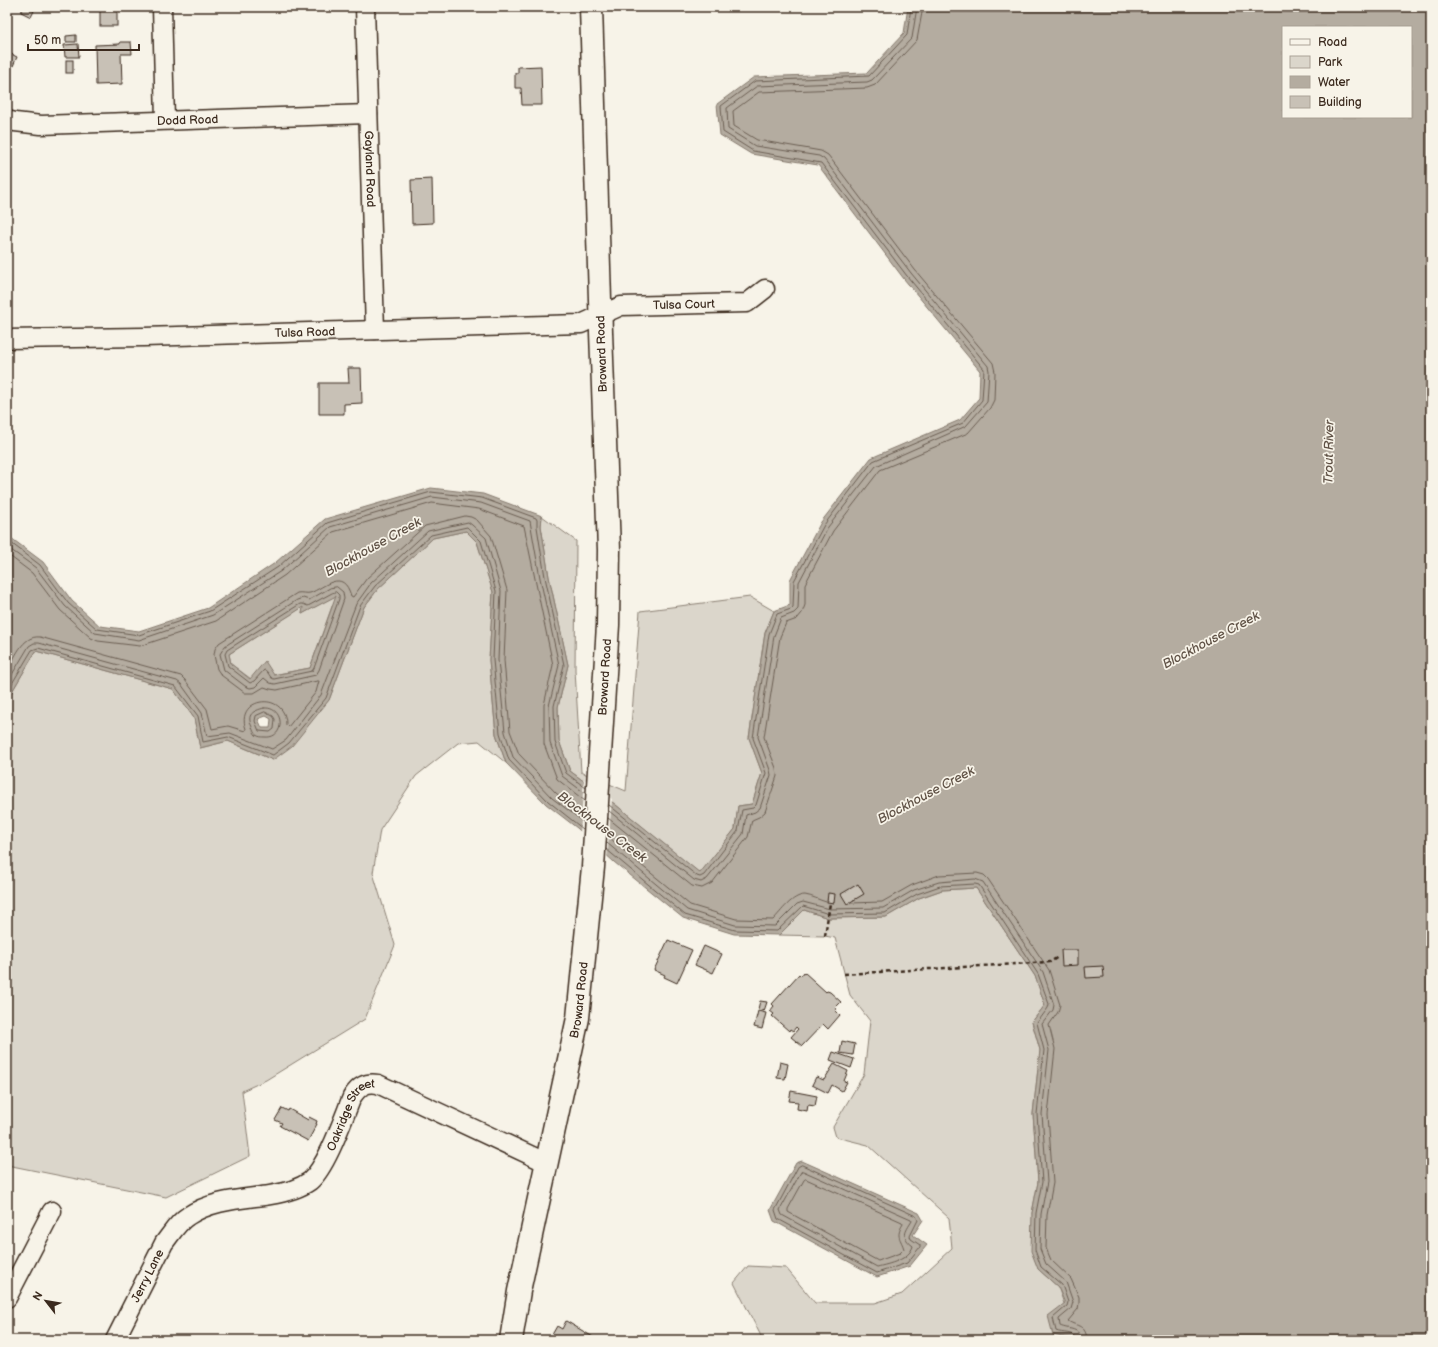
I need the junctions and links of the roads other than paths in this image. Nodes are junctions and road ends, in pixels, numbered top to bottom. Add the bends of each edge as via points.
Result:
1 (162, 7) edge
2 (365, 7) edge
3 (591, 7) edge
4 (368, 114) junction
5 (7, 120) edge
6 (165, 120) junction
7 (765, 289) dead end
8 (600, 316) junction
9 (376, 330) junction
10 (7, 339) edge
11 (547, 1163) junction
12 (52, 1211) dead end
13 (187, 1216) joint
14 (14, 1267) edge
15 (7, 1298) edge
16 (115, 1340) edge
17 (511, 1340) edge

1 - 6 street
2 - 4 street, Gayland Road
3 - 8 main road, Broward Road
4 - 6 street, Dodd Road
4 - 9 street, Gayland Road
5 - 6 street, Dodd Road via 41,124
7 - 8 street, Tulsa Court via 747,303 621,306
8 - 9 street, Tulsa Road via 581,324
8 - 11 main road, Broward Road via 609,557 608,625 593,867 578,1018
9 - 10 street, Tulsa Road via 144,338
11 - 13 street, Oakridge Street via 369,1082 356,1090 329,1151 310,1181 278,1194 204,1207
11 - 17 main road, Broward Road
12 - 14 street
13 - 16 street, Jerry Lane via 164,1243
14 - 15 street

